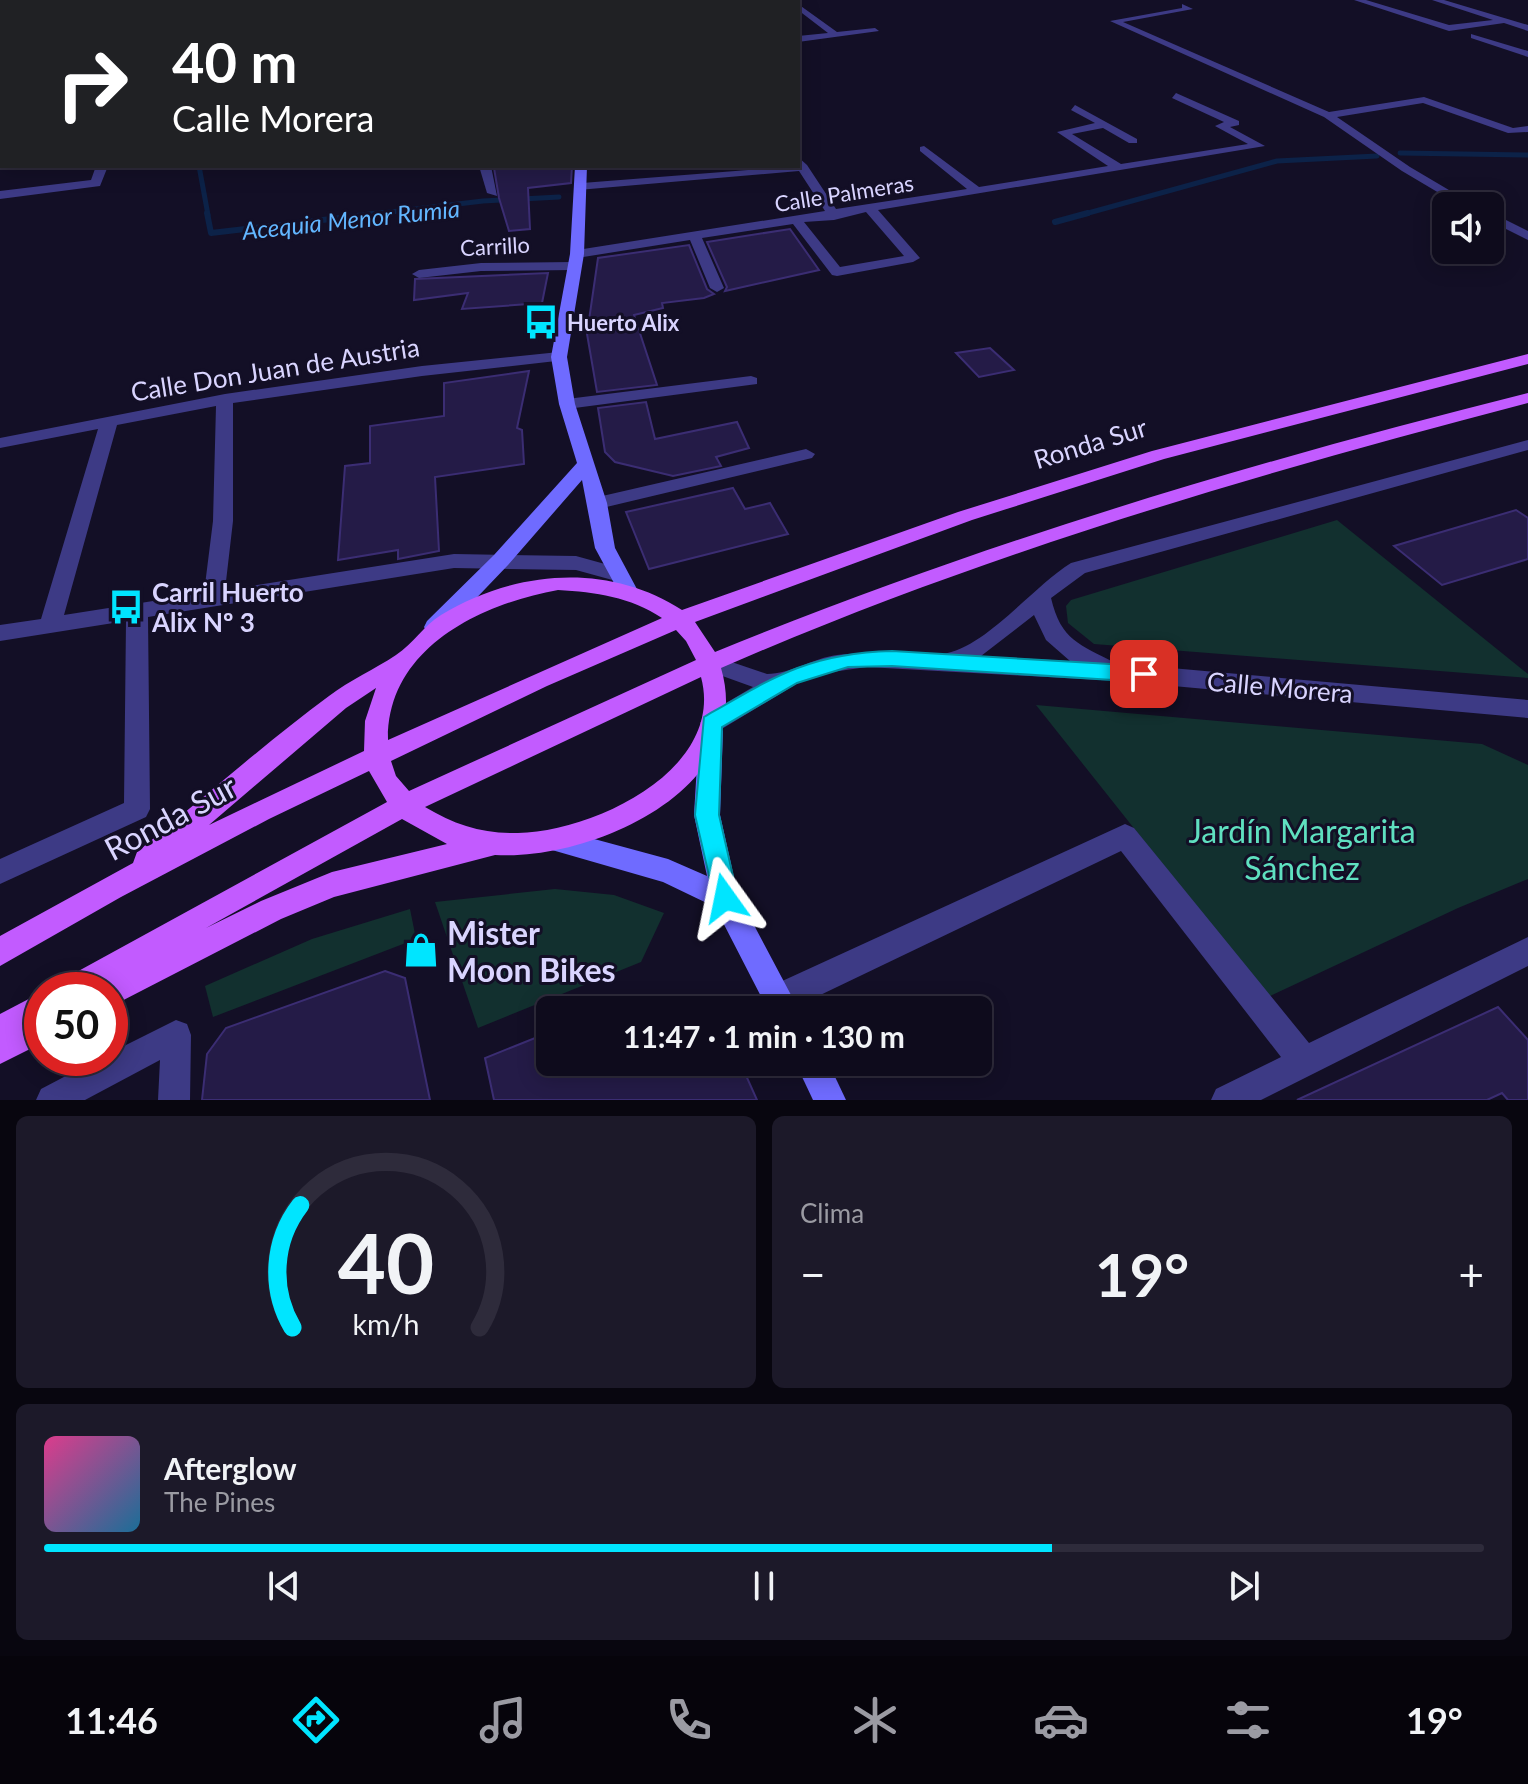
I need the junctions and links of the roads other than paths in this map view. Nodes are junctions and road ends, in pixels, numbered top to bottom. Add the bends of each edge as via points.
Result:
1 (1358, 0) edge
2 (1436, 0) edge
3 (1185, 6) dead end
4 (800, 8) edge
5 (1470, 11) junction
6 (1415, 18) junction
7 (1504, 21) junction
8 (1528, 28) edge
9 (875, 31) dead end
10 (835, 35) junction
11 (1474, 36) dead end
12 (800, 39) edge
13 (1525, 51) edge
14 (1176, 96) dead end
15 (1075, 108) dead end
16 (1328, 115) junction
17 (1105, 125) junction
18 (1528, 129) edge
19 (1133, 141) dead end
20 (924, 149) dead end
21 (801, 164) edge
22 (1117, 167) junction
23 (101, 168) edge
24 (486, 168) edge
25 (581, 168) edge
26 (763, 168) edge
27 (582, 187) junction
28 (977, 191) junction
29 (1446, 192) edge
30 (493, 193) dead end
31 (0, 195) edge
32 (871, 210) junction
33 (834, 216) junction
34 (798, 222) junction
35 (1504, 223) edge
36 (1528, 236) edge
37 (695, 237) junction
38 (576, 260) junction
39 (419, 274) dead end
40 (717, 288) dead end
41 (559, 357) junction
42 (1528, 359) edge
43 (751, 381) dead end
44 (1528, 398) edge
45 (225, 399) junction
46 (567, 404) junction
47 (109, 422) junction
48 (0, 443) edge
49 (1528, 445) edge
50 (806, 454) dead end
51 (584, 466) junction
52 (598, 503) junction
53 (501, 560) junction
54 (622, 582) junction
55 (214, 597) junction
56 (1041, 599) junction
57 (137, 610) junction
58 (681, 619) junction
59 (50, 625) junction
60 (0, 633) edge
61 (426, 636) junction
62 (405, 658) junction
63 (947, 661) junction
64 (711, 663) junction
65 (1118, 672) junction
66 (780, 683) junction
67 (1524, 712) edge
68 (712, 723) junction
69 (377, 754) junction
70 (405, 805) junction
71 (561, 842) junction
72 (494, 845) junction
73 (0, 872) edge
74 (111, 888) junction
75 (725, 898) junction
76 (0, 952) edge
77 (1526, 955) edge
78 (104, 972) edge
79 (128, 983) edge
80 (777, 996) edge
81 (797, 996) edge
82 (24, 1017) edge
83 (0, 1031) edge
84 (24, 1036) edge
85 (0, 1049) edge
86 (1304, 1062) junction
87 (818, 1076) edge
88 (52, 1100) edge
89 (174, 1100) edge
90 (830, 1100) edge
91 (1227, 1100) edge

1 - 6 street
2 - 5 street
3 - 16 street via 1189,9 1114,21
4 - 10 street
5 - 6 street
5 - 7 street
6 - 7 street via 1449,28
7 - 8 street
9 - 10 street
10 - 12 street
11 - 13 street
14 - 22 street, Calle Palmeras via 1235,123 1220,126 1259,146
15 - 17 street
16 - 18 street via 1424,100 1512,131
16 - 29 street
17 - 19 street
17 - 22 street via 1062,132
20 - 28 street
21 - 33 street
22 - 28 street, Calle Palmeras
23 - 31 street via 96,183
24 - 30 street
25 - 27 main road
26 - 27 street
27 - 38 main road
28 - 32 street, Calle Palmeras
32 - 33 street, Calle Palmeras
32 - 34 street via 913,258 837,272
33 - 34 street, Calle Palmeras
34 - 37 street, Calle Palmeras
35 - 36 street
37 - 38 street, Calle Palmeras
37 - 40 street
38 - 39 street, Carrillo
38 - 41 main road
41 - 45 street, Calle Don Juan de Austria
41 - 46 main road
42 - 58 main road, Ronda Sur via 1158,455 965,516
43 - 46 street
44 - 64 main road via 1269,465 1103,516 915,581
45 - 47 street, Calle Don Juan de Austria
45 - 55 street via 223,521
46 - 51 main road
47 - 48 street, Calle Don Juan de Austria
47 - 59 street
49 - 56 street via 1078,568 1061,577
50 - 52 street
51 - 52 main road
51 - 53 main road
52 - 54 main road via 601,533
53 - 54 street via 576,563
53 - 55 street via 418,566
53 - 61 main road
54 - 58 main road
54 - 61 main road via 529,587 474,605
55 - 57 street
56 - 63 street via 997,638
56 - 65 street via 1046,621 1063,645
57 - 59 street
57 - 73 street via 137,809
58 - 64 main road
58 - 69 main road, Ronda Sur
59 - 60 street
61 - 62 main road
62 - 69 main road via 385,690 375,725
62 - 74 main road via 338,702
63 - 65 street, Calle Morera
63 - 66 street, Calle Morera via 848,660
64 - 66 street
64 - 68 main road via 716,692
64 - 70 main road
65 - 67 street, Calle Morera
66 - 68 street, Calle Morera
68 - 71 main road via 698,754 675,783 643,809
68 - 75 main road via 707,815
69 - 70 main road via 386,781
69 - 74 main road, Ronda Sur
70 - 72 main road via 444,831
70 - 78 main road
71 - 72 main road
71 - 75 main road via 668,871
72 - 79 main road via 332,885
74 - 76 main road, Ronda Sur
75 - 80 main road
77 - 86 street
81 - 86 street via 1125,836
82 - 83 main road
84 - 85 main road
86 - 91 street
87 - 90 main road
88 - 89 street via 176,1035

